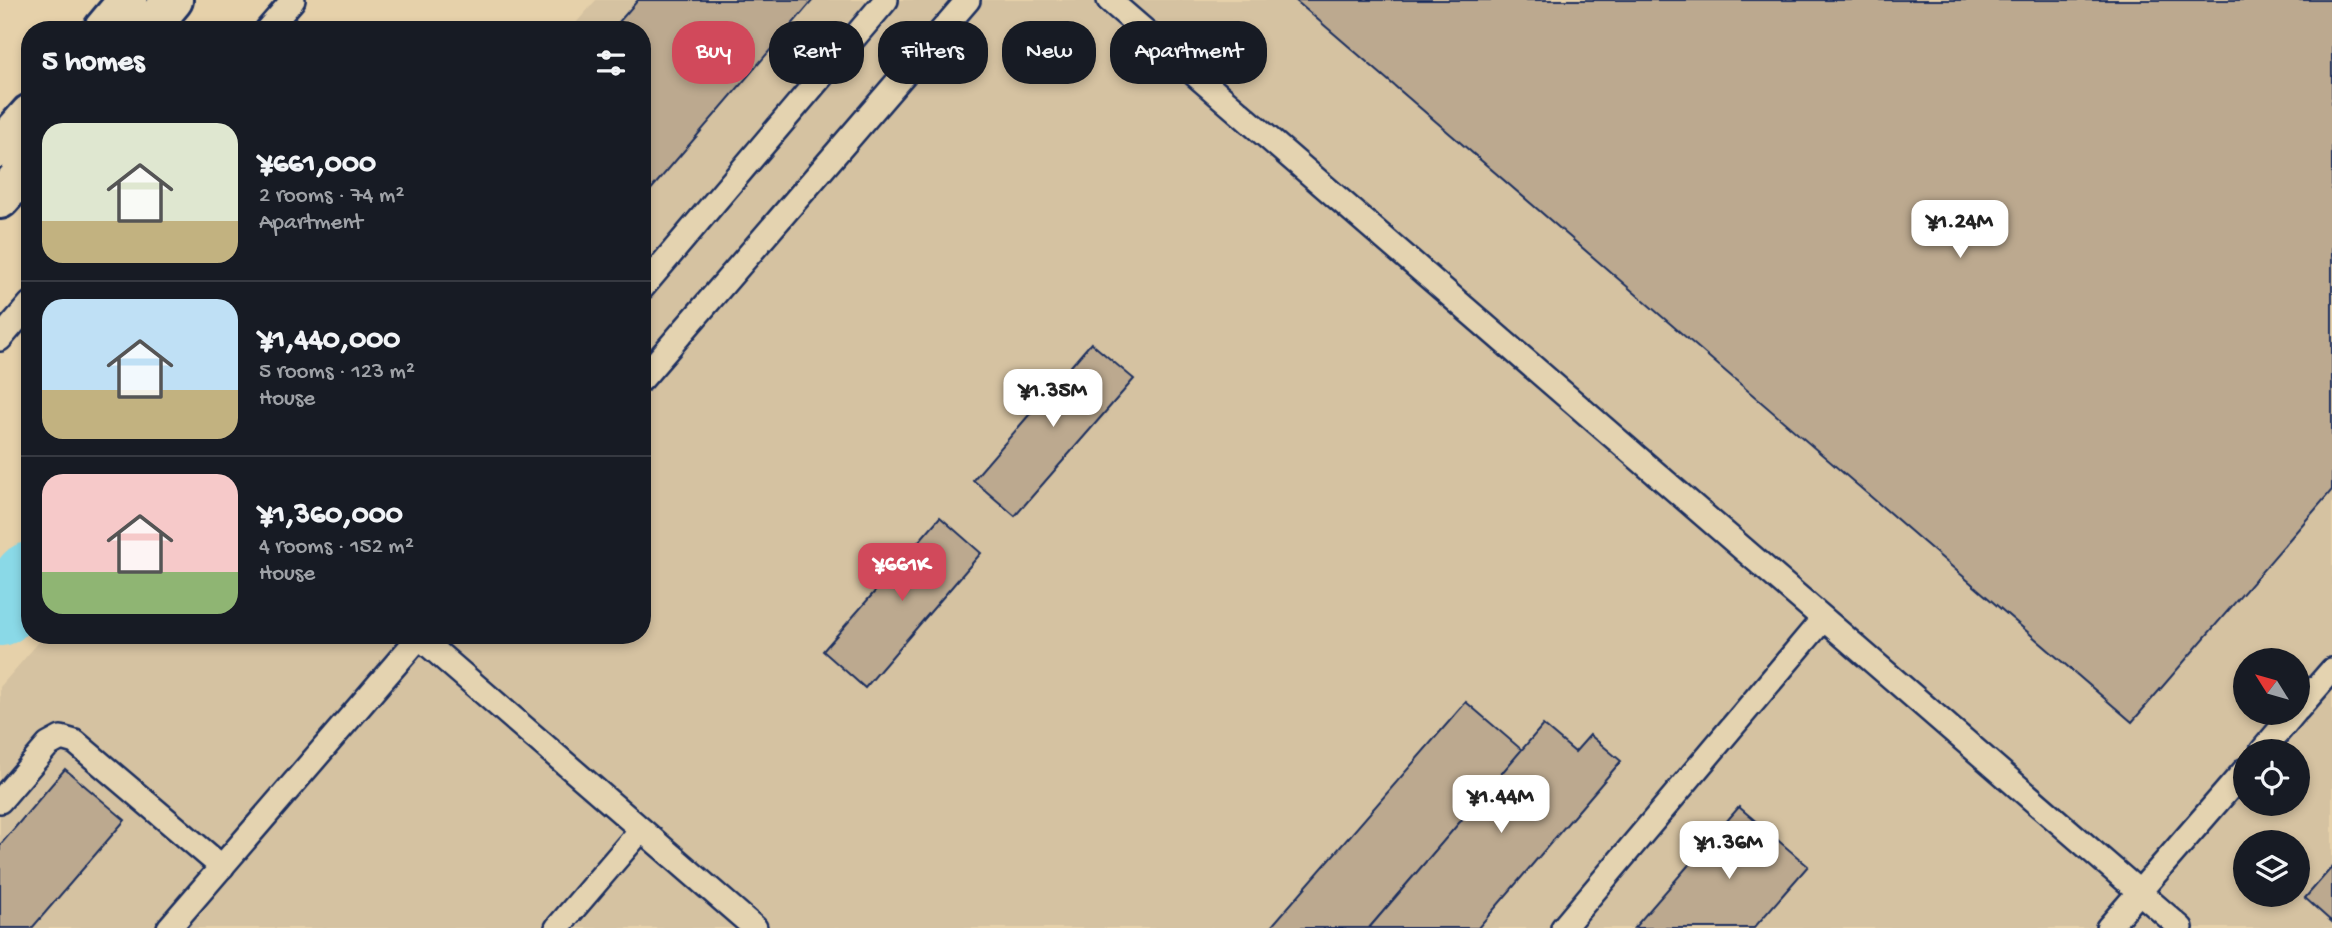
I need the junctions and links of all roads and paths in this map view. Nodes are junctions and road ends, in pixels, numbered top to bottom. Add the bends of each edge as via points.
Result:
1 (128, 0) edge
2 (173, 0) edge
3 (293, 0) edge
4 (886, 0) edge
5 (968, 0) edge
6 (1108, 0) edge
7 (110, 21) edge
8 (156, 21) edge
9 (275, 21) edge
10 (21, 124) edge
11 (0, 148) edge
12 (21, 175) edge
13 (0, 199) edge
14 (651, 277) edge
15 (21, 314) edge
16 (0, 339) edge
17 (651, 369) edge
18 (1823, 619) junction
19 (412, 644) edge
20 (428, 644) edge
21 (2332, 670) edge
22 (2310, 695) edge
23 (2284, 725) edge
24 (2272, 739) edge
25 (2233, 784) edge
26 (0, 801) edge
27 (641, 830) junction
28 (222, 867) junction
29 (2140, 892) junction
30 (169, 928) edge
31 (557, 928) edge
32 (755, 928) edge
33 (1563, 928) edge
34 (2108, 928) edge
35 (2181, 928) edge

1 - 7 main road
2 - 8 main road
3 - 9 lane
4 - 14 lane
5 - 17 lane
6 - 18 lane
10 - 11 main road
12 - 13 main road
15 - 16 lane
18 - 29 lane
18 - 33 lane
19 - 28 lane
20 - 27 lane
21 - 22 lane
23 - 24 lane
25 - 29 lane
26 - 28 lane via 48,745 61,738 75,741
27 - 31 lane
27 - 32 lane
28 - 30 lane
29 - 34 lane
29 - 35 lane

